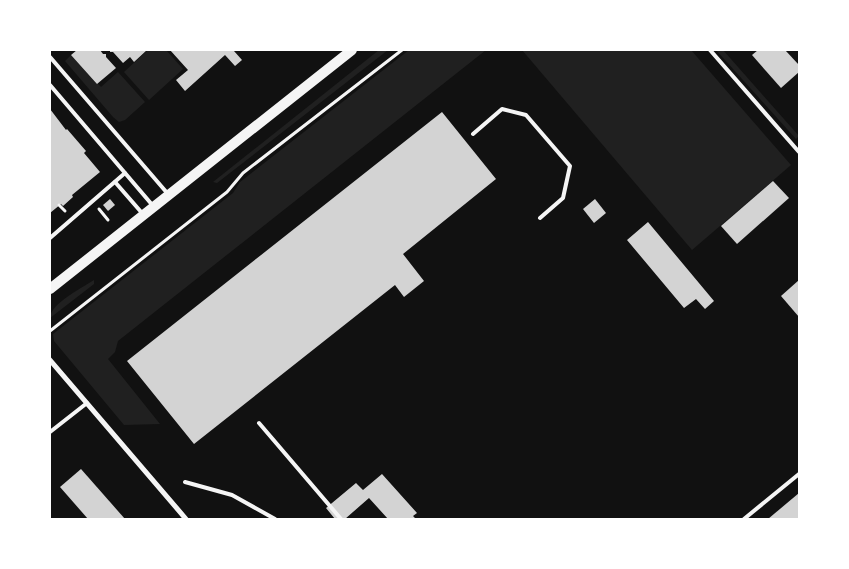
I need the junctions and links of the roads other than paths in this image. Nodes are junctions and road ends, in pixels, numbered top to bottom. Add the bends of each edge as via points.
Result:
1 (352, 50) edge
2 (710, 50) edge
3 (50, 57) edge
4 (50, 85) edge
5 (473, 134) dead end
6 (799, 152) edge
7 (125, 173) junction
8 (115, 182) junction
9 (169, 195) junction
10 (154, 207) junction
11 (144, 215) junction
12 (540, 218) dead end
13 (50, 238) edge
14 (50, 289) edge
15 (50, 360) edge
16 (87, 402) junction
17 (259, 423) dead end
18 (50, 432) edge
19 (799, 474) edge
20 (185, 482) dead end
21 (186, 519) edge
22 (275, 519) edge
23 (341, 519) edge
24 (744, 519) edge

1 - 9 main road
2 - 6 lane
3 - 9 lane
4 - 7 lane
5 - 12 lane via 502,109 526,114 570,166 563,198
7 - 8 lane
7 - 10 lane
8 - 11 lane
8 - 13 lane
9 - 10 main road
10 - 11 main road
11 - 14 main road
15 - 16 street
16 - 18 lane
16 - 21 street
17 - 23 lane
19 - 24 lane
20 - 22 lane via 232,495

